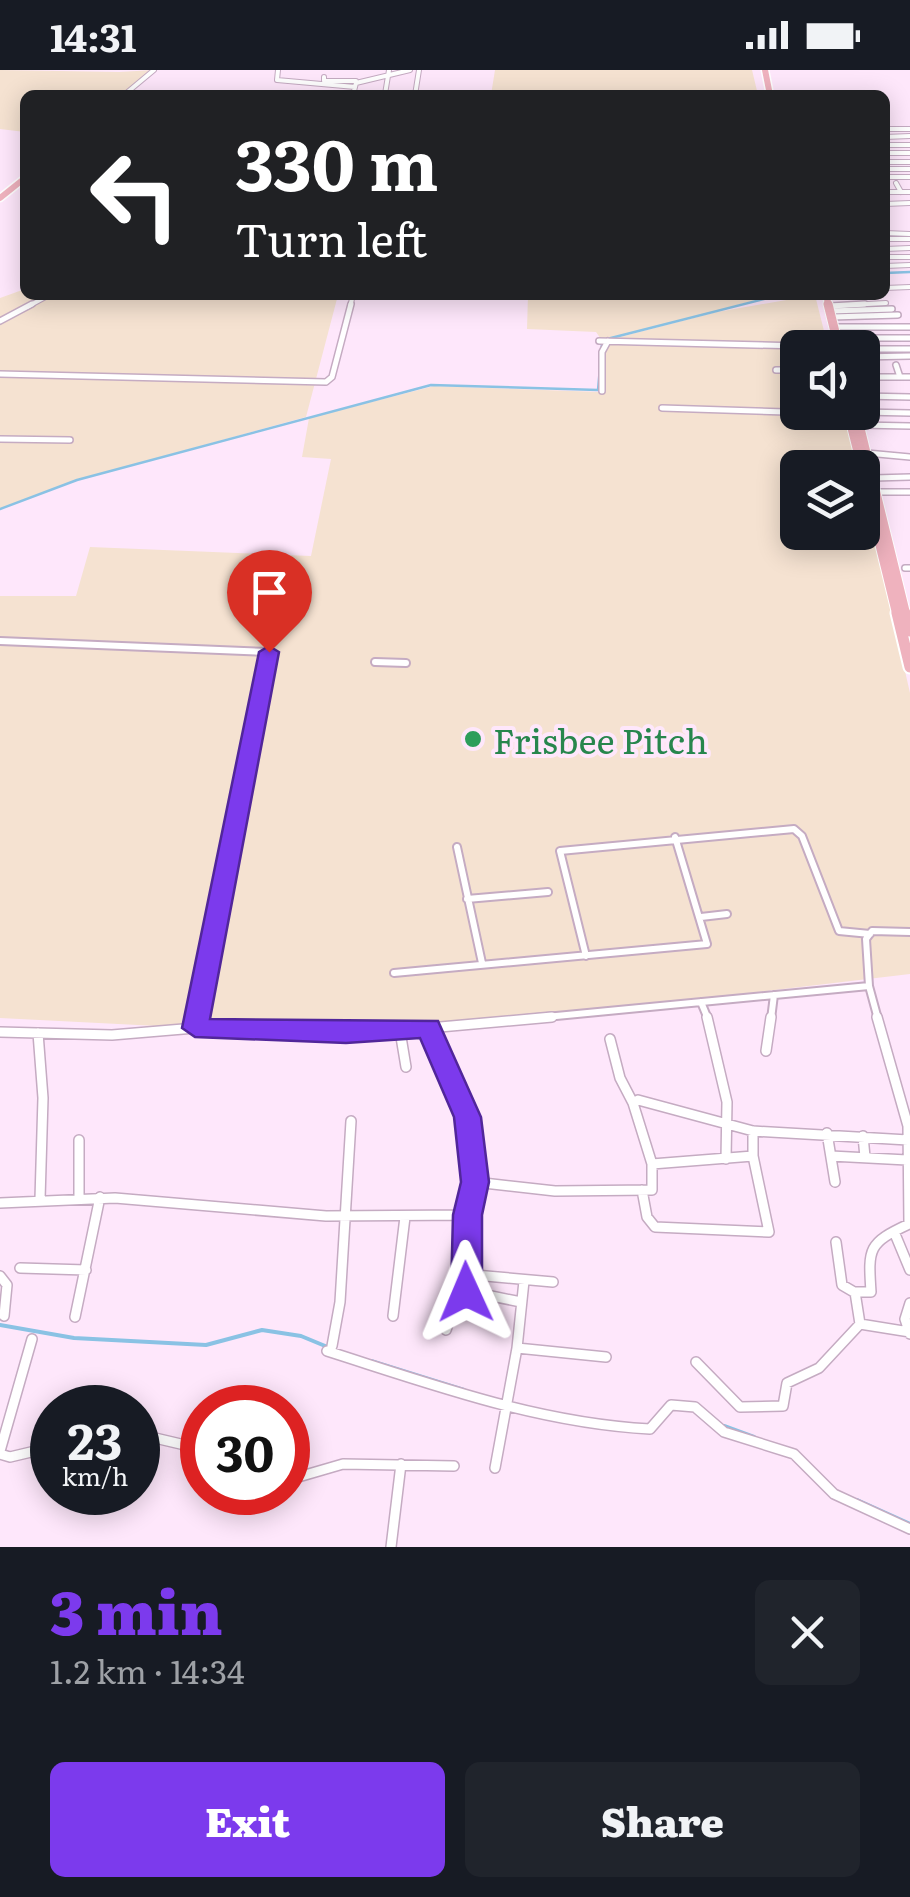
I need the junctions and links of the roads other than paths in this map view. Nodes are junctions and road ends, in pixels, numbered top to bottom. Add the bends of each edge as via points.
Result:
1 (154, 70) edge
2 (278, 70) edge
3 (357, 70) edge
4 (410, 70) edge
5 (389, 73) edge
6 (309, 76) dead end
7 (324, 77) dead end
8 (306, 83) junction
9 (355, 88) edge
10 (130, 90) edge
11 (20, 182) edge
12 (896, 182) dead end
13 (901, 192) junction
14 (910, 192) edge
15 (890, 197) edge
16 (0, 198) edge
17 (39, 300) edge
18 (353, 300) edge
19 (824, 300) edge
20 (825, 300) edge
21 (880, 300) edge
22 (886, 304) junction
23 (892, 308) junction
24 (832, 315) junction
25 (898, 315) junction
26 (0, 320) edge
27 (902, 327) junction
28 (910, 327) edge
29 (831, 330) edge
30 (834, 330) edge
31 (910, 338) edge
32 (598, 341) dead end
33 (880, 341) edge
34 (608, 342) junction
35 (780, 344) edge
36 (880, 349) edge
37 (910, 349) edge
38 (910, 356) edge
39 (880, 357) edge
40 (896, 365) dead end
41 (776, 370) dead end
42 (780, 370) edge
43 (0, 374) edge
44 (881, 377) edge
45 (900, 377) junction
46 (910, 377) edge
47 (602, 391) dead end
48 (880, 397) edge
49 (910, 398) edge
50 (662, 408) dead end
51 (780, 411) edge
52 (880, 412) edge
53 (910, 413) edge
54 (880, 425) edge
55 (910, 426) edge
56 (0, 439) edge
57 (70, 440) dead end
58 (880, 454) edge
59 (910, 457) edge
60 (910, 477) edge
61 (880, 478) edge
62 (880, 492) edge
63 (910, 492) edge
64 (880, 528) edge
65 (880, 542) edge
66 (905, 592) edge
67 (907, 606) edge
68 (910, 631) edge
69 (0, 641) edge
70 (375, 662) dead end
71 (406, 663) dead end
72 (910, 667) edge
73 (675, 836) junction
74 (457, 847) dead end
75 (548, 892) dead end
76 (467, 899) junction
77 (728, 914) dead end
78 (701, 917) junction
79 (910, 932) edge
80 (870, 934) junction
81 (586, 956) junction
82 (482, 963) junction
83 (394, 973) dead end
84 (868, 986) junction
85 (774, 995) junction
86 (701, 1002) junction
87 (195, 1028) junction
88 (429, 1028) junction
89 (400, 1031) junction
90 (0, 1032) edge
91 (38, 1033) junction
92 (610, 1039) dead end
93 (766, 1051) dead end
94 (406, 1067) dead end
95 (906, 1098) edge
96 (633, 1103) junction
97 (351, 1121) dead end
98 (728, 1125) junction
99 (753, 1131) junction
100 (827, 1133) junction
101 (863, 1136) junction
102 (79, 1140) dead end
103 (908, 1140) edge
104 (753, 1156) junction
105 (831, 1156) junction
106 (865, 1157) junction
107 (726, 1159) junction
108 (907, 1160) junction
109 (652, 1164) junction
110 (475, 1182) junction
111 (835, 1182) dead end
112 (642, 1190) junction
113 (0, 1191) edge
114 (79, 1196) junction
115 (100, 1197) junction
116 (40, 1199) junction
117 (1, 1202) edge
118 (909, 1206) edge
119 (467, 1215) junction
120 (348, 1216) junction
121 (404, 1217) junction
122 (894, 1234) junction
123 (836, 1242) dead end
124 (20, 1268) dead end
125 (86, 1270) junction
126 (910, 1270) edge
127 (464, 1274) junction
128 (0, 1276) edge
129 (524, 1281) junction
130 (553, 1282) dead end
131 (466, 1292) junction
132 (855, 1292) junction
133 (521, 1302) junction
134 (910, 1304) edge
135 (4, 1316) dead end
136 (394, 1316) dead end
137 (75, 1317) dead end
138 (860, 1324) junction
139 (446, 1330) dead end
140 (910, 1333) edge
141 (32, 1338) dead end
142 (517, 1348) junction
143 (606, 1358) dead end
144 (696, 1362) dead end
145 (506, 1404) junction
146 (0, 1452) edge
147 (30, 1452) edge
148 (401, 1464) junction
149 (454, 1466) dead end
150 (495, 1468) dead end
151 (310, 1474) edge
152 (910, 1529) edge
153 (391, 1547) edge

1 - 10 street
2 - 8 street via 277,80
3 - 9 street
4 - 5 street
5 - 9 street
6 - 8 street
7 - 9 street
8 - 9 street
11 - 16 highway
12 - 13 street
13 - 14 street
13 - 15 street
17 - 26 street
18 - 43 street via 326,382
19 - 29 highway
20 - 24 highway
21 - 22 street
22 - 23 street
22 - 24 street
23 - 24 street
23 - 25 street
24 - 25 street
24 - 27 street
24 - 30 highway
25 - 27 street
27 - 28 street
31 - 33 street
32 - 34 street
34 - 35 street
34 - 47 street
36 - 37 street
38 - 39 street
40 - 45 street
41 - 42 street
44 - 45 street
45 - 46 street
48 - 49 street
50 - 51 street
52 - 53 street
54 - 55 street
56 - 57 street
58 - 59 street
60 - 61 street
62 - 63 street
64 - 66 highway
65 - 72 highway
66 - 67 highway
67 - 68 highway
69 - 87 street via 269,652
70 - 71 street
73 - 78 street
73 - 80 street via 794,830 839,931
73 - 81 street via 560,851
74 - 76 street
75 - 76 street
76 - 82 street
77 - 78 street
78 - 81 street via 707,944
79 - 80 street
80 - 84 street
81 - 82 street
82 - 83 street
84 - 85 street
84 - 95 street via 886,1058
85 - 86 street
85 - 93 street
86 - 88 street
86 - 98 street via 714,1034
87 - 89 street
87 - 91 street
88 - 89 street
88 - 110 street via 467,1117
89 - 94 street
90 - 91 street
91 - 116 street
92 - 96 street
95 - 103 street
96 - 98 street via 649,1100
96 - 109 street
97 - 120 street
98 - 99 street
98 - 107 street
99 - 100 street
99 - 104 street
100 - 101 street
100 - 105 street
101 - 103 street
101 - 106 street
102 - 114 street
103 - 108 street
104 - 107 street
104 - 112 street via 769,1232 655,1227
105 - 106 street
105 - 111 street
106 - 108 street
107 - 109 street
108 - 118 street
109 - 112 street via 654,1189
110 - 112 street via 555,1191
110 - 119 street
113 - 117 street
114 - 115 street
114 - 116 street
115 - 120 street
115 - 125 street
116 - 117 street
118 - 122 street via 909,1224
119 - 121 street
119 - 127 street
120 - 121 street
120 - 145 street via 329,1348
121 - 136 street
122 - 126 street
122 - 132 street via 880,1237 868,1254 872,1292
123 - 132 street via 842,1285
124 - 125 street
125 - 137 street
127 - 129 street
127 - 131 street
128 - 135 street via 7,1286
129 - 130 street
129 - 133 street
131 - 133 street
131 - 139 street via 456,1300
132 - 138 street
133 - 142 street
134 - 140 street
138 - 140 street
138 - 144 street via 819,1368 787,1383 783,1406 740,1407
141 - 146 street
142 - 143 street
142 - 145 street
145 - 150 street
145 - 152 street via 634,1430 650,1428 671,1406 696,1407 724,1432 794,1454 834,1494
146 - 147 street
148 - 149 street
148 - 151 street via 343,1464
148 - 153 street

